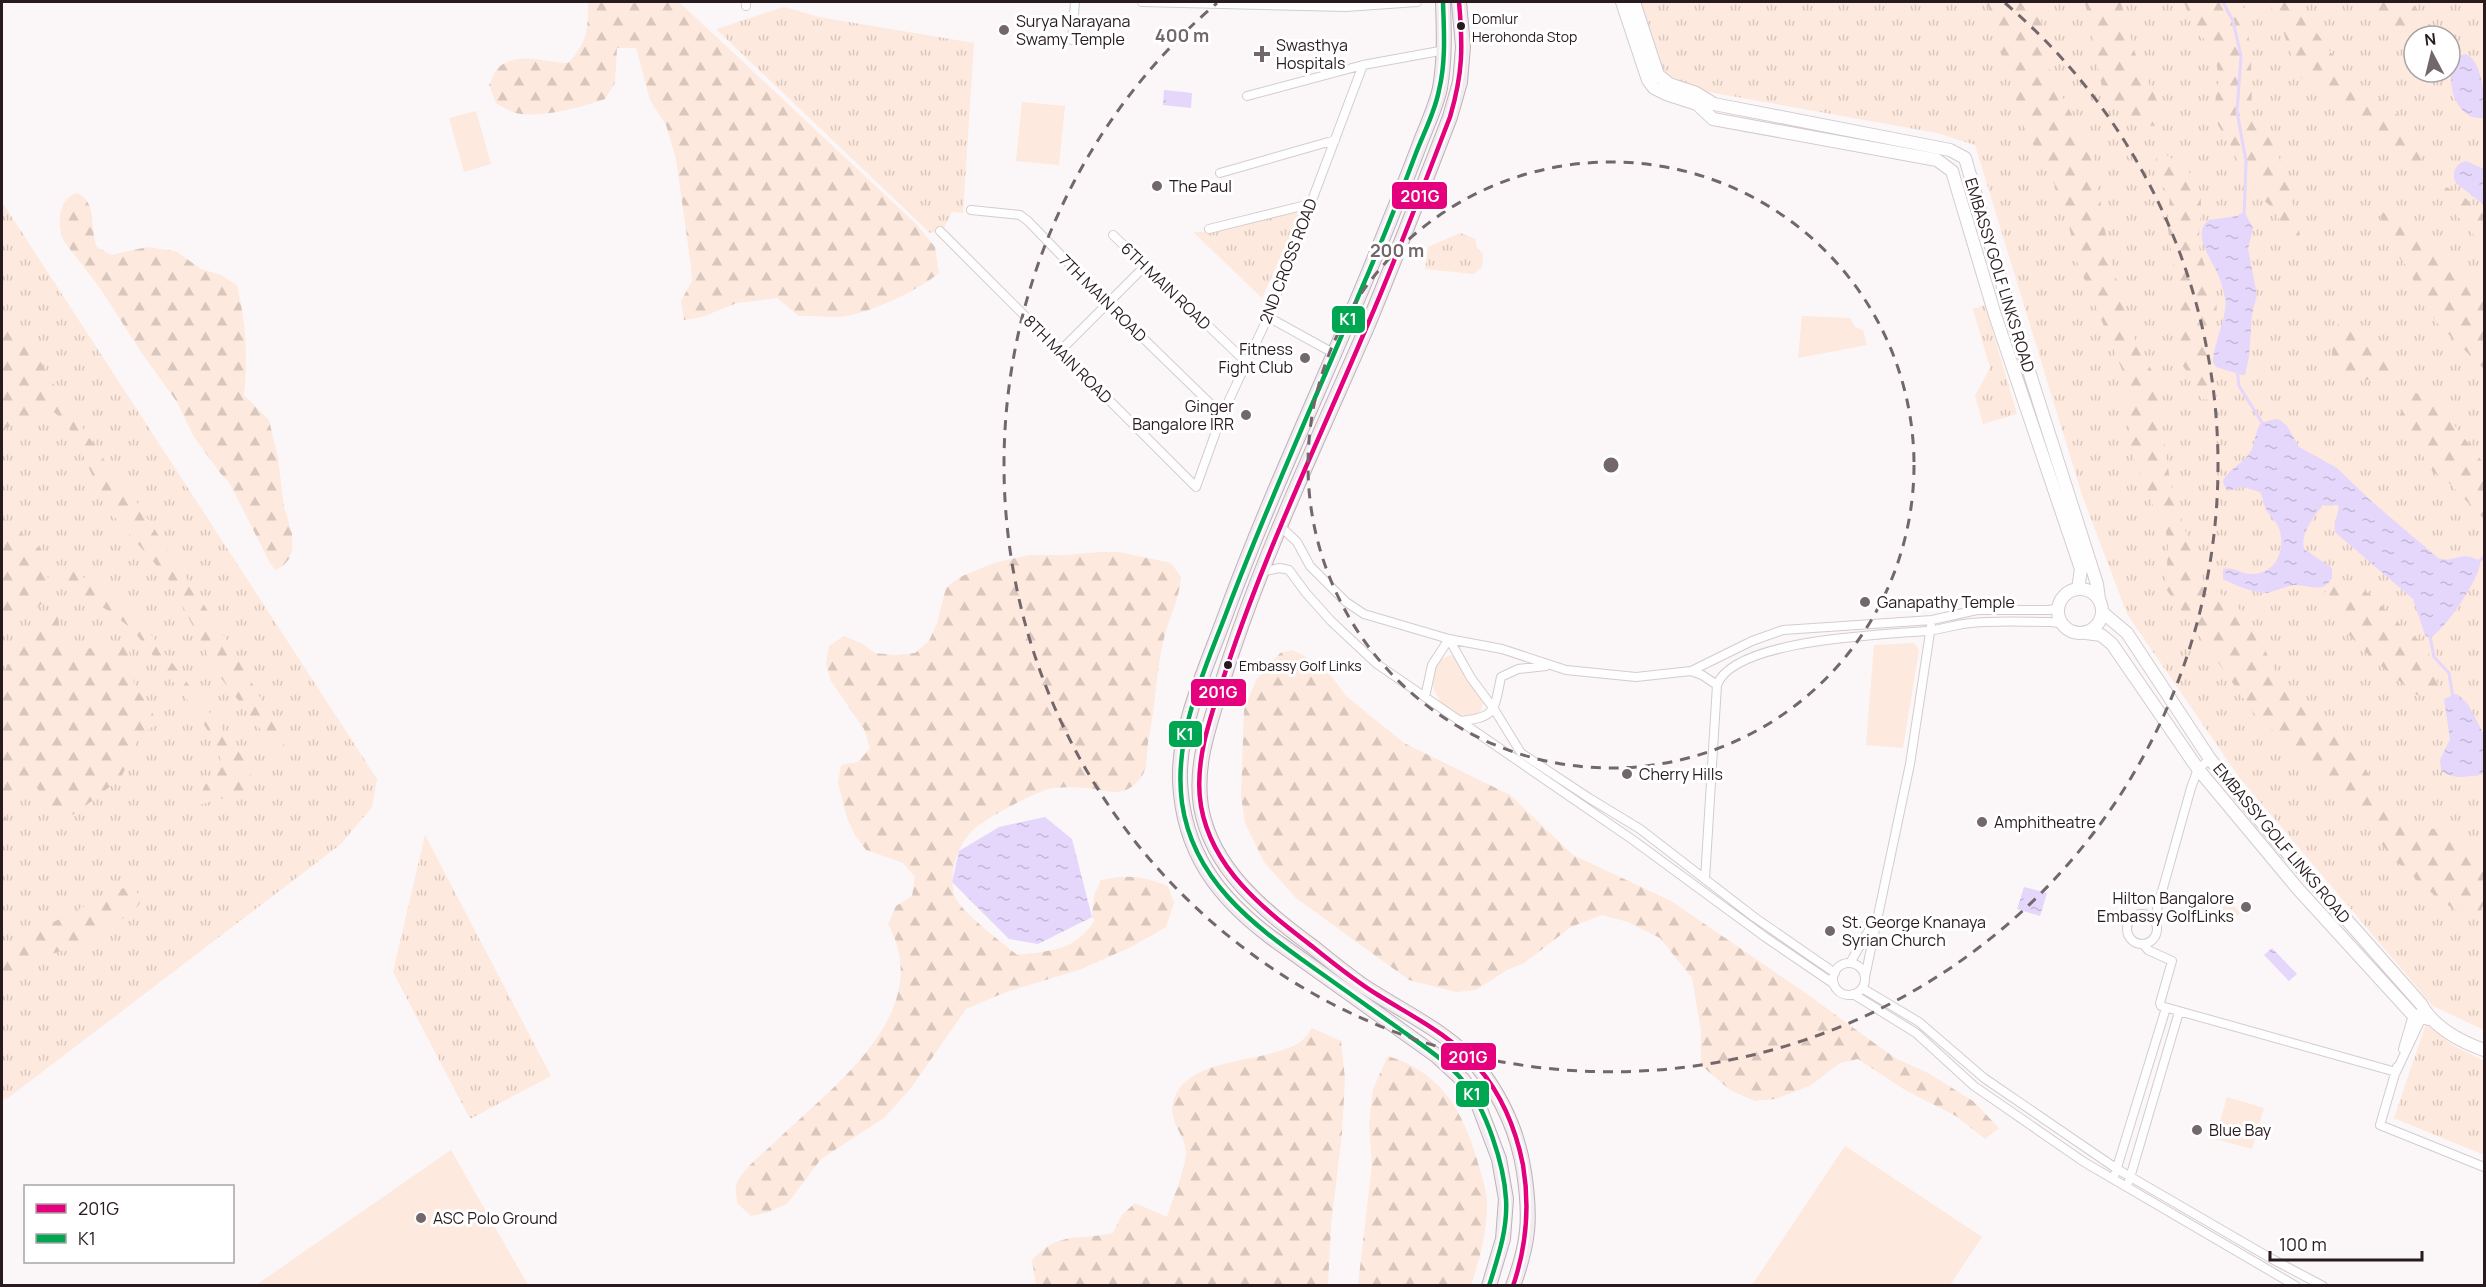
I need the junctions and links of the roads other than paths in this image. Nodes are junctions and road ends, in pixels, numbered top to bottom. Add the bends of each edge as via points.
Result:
1 (1075, 2) edge
2 (1142, 2) edge
3 (1148, 2) edge
4 (1417, 2) edge
5 (1443, 2) edge
6 (1460, 2) edge
7 (1622, 2) edge
8 (1634, 2) edge
9 (1204, 3) edge
10 (1259, 3) edge
11 (1346, 4) edge
12 (1072, 40) dead end
13 (1445, 50) junction
14 (1364, 65) junction
15 (1246, 96) dead end
16 (1697, 99) junction
17 (1335, 140) junction
18 (1220, 173) dead end
19 (1311, 204) junction
20 (971, 210) dead end
21 (1209, 230) dead end
22 (940, 231) dead end
23 (1113, 235) dead end
24 (1145, 266) junction
25 (1107, 303) junction
26 (1268, 317) junction
27 (1060, 351) junction
28 (1335, 354) junction
29 (1245, 362) junction
30 (1222, 415) junction
31 (1196, 487) joint
32 (1279, 525) junction
33 (1260, 572) junction
34 (2078, 589) junction
35 (2101, 606) junction
36 (2058, 608) junction
37 (1932, 620) junction
38 (2061, 623) junction
39 (1930, 631) junction
40 (2086, 633) junction
41 (1449, 639) junction
42 (1549, 666) junction
43 (1691, 671) junction
44 (1717, 686) junction
45 (1425, 697) junction
46 (1494, 709) junction
47 (1459, 721) junction
48 (2210, 759) junction
49 (2198, 769) junction
50 (2301, 868) junction
51 (1706, 879) junction
52 (2290, 879) junction
53 (1877, 918) junction
54 (2154, 920) junction
55 (2143, 944) junction
56 (1850, 963) junction
57 (1835, 974) junction
58 (1865, 978) junction
59 (1834, 984) junction
60 (1862, 988) junction
61 (1853, 994) junction
62 (2166, 1008) junction
63 (2179, 1012) junction
64 (2422, 1017) junction
65 (2484, 1050) edge
66 (2396, 1072) junction
67 (2484, 1167) edge
68 (2117, 1169) junction
69 (2131, 1177) junction
70 (2112, 1179) junction
71 (2126, 1187) junction
72 (1489, 1286) edge
73 (1513, 1286) edge
74 (2296, 1286) edge
75 (2323, 1286) edge

1 - 12 street
2 - 3 street
3 - 9 street
4 - 11 street
5 - 13 main road
6 - 32 main road via 1463,47 1450,117 1384,286
7 - 16 street, EMBASSY GOLF LINKS ROAD via 1654,88
8 - 16 street, EMBASSY GOLF LINKS ROAD via 1658,75
9 - 10 street
10 - 11 street
13 - 14 street
13 - 28 main road via 1439,91
14 - 15 street
14 - 17 street, 2ND CROSS ROAD
16 - 34 street, EMBASSY GOLF LINKS ROAD via 1713,119 1722,122 1937,160 1952,171 1995,315 2081,569
16 - 35 street, EMBASSY GOLF LINKS ROAD via 1950,150 1965,158
17 - 18 street
17 - 19 street, 2ND CROSS ROAD
19 - 21 street
19 - 26 street, 2ND CROSS ROAD
20 - 25 street, 7TH MAIN ROAD via 1020,215
22 - 27 street, 8TH MAIN ROAD
23 - 24 street, 6TH MAIN ROAD
24 - 25 street
24 - 29 street, 6TH MAIN ROAD
25 - 27 street
25 - 30 street, 7TH MAIN ROAD
26 - 28 street
26 - 29 street, 2ND CROSS ROAD
27 - 31 street, 8TH MAIN ROAD
28 - 72 main road via 1241,571 1202,678 1182,746 1183,811 1203,865 1238,911 1437,1056 1463,1080 1477,1101 1499,1159 1506,1199 1503,1239
29 - 30 street, 2ND CROSS ROAD
30 - 31 street, 2ND CROSS ROAD
32 - 33 main road
32 - 41 street via 1298,542 1310,566 1352,607
33 - 45 street via 1289,570 1331,621 1377,664
33 - 73 main road via 1202,755 1202,807 1210,839 1242,887 1276,919 1360,984 1423,1022 1465,1054 1501,1100 1521,1153 1528,1197 1527,1240
34 - 35 street via 2090,591
34 - 36 street via 2064,595
35 - 40 street via 2098,625
35 - 48 street, EMBASSY GOLF LINKS ROAD via 2127,633
36 - 37 street via 1977,610
36 - 38 street
37 - 39 street
37 - 43 street via 1783,630
38 - 39 street via 1971,623
38 - 40 street via 2072,632
39 - 44 street via 1786,646 1735,665 1720,677
39 - 53 street via 1910,764
40 - 49 street via 2101,635 2112,644
41 - 42 street via 1502,649
41 - 45 street via 1432,664
41 - 46 street
42 - 43 street via 1636,677
42 - 46 street via 1518,669 1501,677
43 - 44 street
44 - 51 street
45 - 47 street
46 - 47 street via 1481,719
46 - 51 street via 1521,753 1640,829
47 - 59 street
48 - 49 street
48 - 50 street, EMBASSY GOLF LINKS ROAD
49 - 52 street
49 - 54 street
50 - 52 street
50 - 64 street, EMBASSY GOLF LINKS ROAD via 2421,1004
51 - 57 street
52 - 64 street
53 - 56 street
53 - 58 street
54 - 55 street via 2157,933
54 - 55 street via 2144,914 2128,922 2130,939
55 - 62 street via 2172,961 2160,1003
56 - 57 street
56 - 58 street via 1860,968
57 - 59 street
58 - 60 street
59 - 61 street via 1841,993
60 - 61 street
60 - 68 street via 1919,1022 1984,1078
61 - 70 street via 1916,1034 1974,1086
62 - 63 street
62 - 68 street
63 - 66 street
63 - 69 street
64 - 65 street, EMBASSY GOLF LINKS ROAD
64 - 66 street
66 - 67 street via 2380,1125
68 - 69 street
68 - 70 street
69 - 71 street
69 - 75 street
70 - 71 street
71 - 74 street

